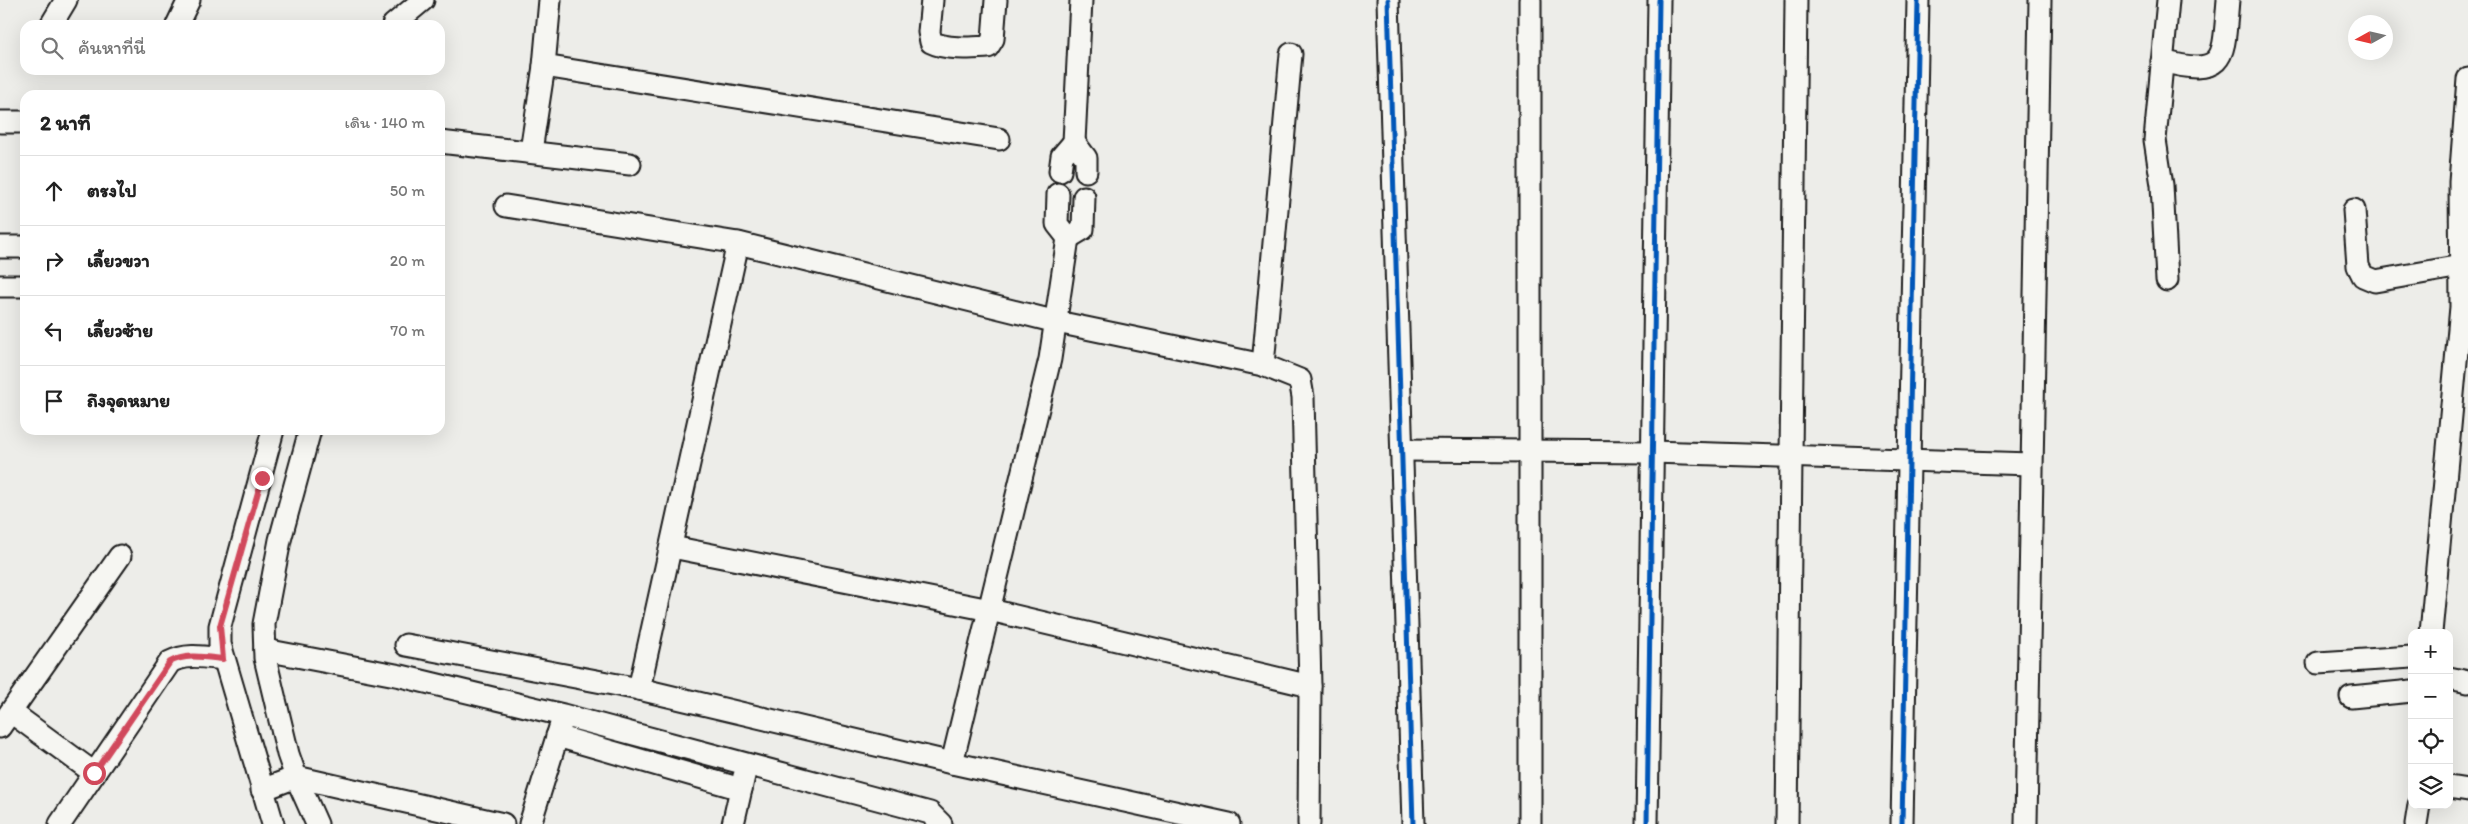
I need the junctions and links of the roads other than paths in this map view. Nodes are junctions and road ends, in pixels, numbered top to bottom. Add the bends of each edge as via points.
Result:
1 (66, 0) edge
2 (189, 0) edge
3 (423, 0) edge
4 (550, 0) edge
5 (932, 0) edge
6 (996, 0) edge
7 (1081, 0) edge
8 (1388, 0) edge
9 (1530, 0) edge
10 (1659, 0) edge
11 (1796, 0) edge
12 (1918, 0) edge
13 (2040, 0) edge
14 (2168, 0) edge
15 (2228, 0) edge
16 (54, 20) edge
17 (179, 20) edge
18 (399, 20) edge
19 (1291, 54) dead end
20 (2162, 61) junction
21 (544, 66) junction
22 (2468, 80) edge
23 (0, 122) edge
24 (20, 122) edge
25 (999, 139) dead end
26 (445, 142) edge
27 (1074, 142) junction
28 (531, 151) junction
29 (630, 164) dead end
30 (1060, 171) dead end
31 (1086, 171) dead end
32 (1058, 194) dead end
33 (1084, 197) dead end
34 (506, 206) dead end
35 (2354, 210) dead end
36 (1068, 238) junction
37 (738, 243) junction
38 (0, 247) edge
39 (20, 247) edge
40 (2460, 266) junction
41 (2167, 280) dead end
42 (0, 286) edge
43 (20, 286) edge
44 (1057, 322) junction
45 (1263, 365) junction
46 (272, 435) edge
47 (309, 435) edge
48 (1402, 450) junction
49 (1530, 451) junction
50 (1652, 452) junction
51 (1792, 457) junction
52 (1908, 460) junction
53 (2031, 464) junction
54 (672, 547) junction
55 (120, 556) dead end
56 (990, 610) junction
57 (2431, 629) edge
58 (406, 645) dead end
59 (264, 650) junction
60 (2408, 657) edge
61 (223, 659) junction
62 (2318, 663) dead end
63 (2453, 679) edge
64 (2468, 682) edge
65 (1310, 686) junction
66 (639, 689) junction
67 (2408, 691) edge
68 (2351, 697) dead end
69 (564, 715) junction
70 (5, 720) edge
71 (557, 736) junction
72 (746, 763) junction
73 (952, 763) junction
74 (94, 773) junction
75 (296, 778) junction
76 (2453, 788) edge
77 (741, 789) junction
78 (262, 790) junction
79 (2468, 790) edge
80 (2418, 809) edge
81 (60, 824) edge
82 (272, 824) edge
83 (317, 824) edge
84 (503, 824) edge
85 (530, 824) edge
86 (733, 824) edge
87 (941, 824) edge
88 (1229, 824) edge
89 (1309, 824) edge
90 (1413, 824) edge
91 (1530, 824) edge
92 (1648, 824) edge
93 (1787, 824) edge
94 (1902, 824) edge
95 (2026, 824) edge
96 (2416, 824) edge

1 - 16 street
2 - 17 street
3 - 18 street
4 - 21 street
5 - 6 street via 931,42 940,46 977,48 988,47 993,39
7 - 27 street
8 - 48 street
9 - 49 street
10 - 50 street
11 - 51 street
12 - 52 street
13 - 53 street
14 - 20 street
15 - 20 street via 2223,52 2215,63 2188,68
19 - 45 street
20 - 41 street via 2155,140 2162,185
21 - 25 street
21 - 28 street
22 - 40 street via 2460,182
23 - 24 street
26 - 28 street
27 - 30 street via 1062,156
27 - 31 street via 1086,158
28 - 29 street
32 - 36 street via 1057,224
33 - 36 street via 1083,229
34 - 37 street
35 - 40 street via 2358,266 2364,276 2375,281
36 - 44 street
37 - 44 street
37 - 54 street
38 - 39 street
40 - 57 street via 2461,307
42 - 43 street
44 - 45 street
44 - 56 street
45 - 65 street via 1300,380 1303,397
46 - 61 street via 220,626
47 - 59 street via 280,540 264,624
48 - 49 street
48 - 90 street
49 - 50 street
49 - 91 street
50 - 51 street
50 - 92 street
51 - 52 street
51 - 93 street
52 - 53 street
52 - 94 street
53 - 95 street
54 - 56 street
54 - 66 street
55 - 70 street
56 - 65 street
56 - 73 street
58 - 66 street
59 - 69 street via 401,676
59 - 75 street
60 - 62 street
61 - 74 street via 189,656 170,662
61 - 78 street
63 - 64 street
65 - 89 street
66 - 73 street
67 - 68 street
69 - 71 street
69 - 72 street
70 - 74 street
71 - 77 street
71 - 85 street
72 - 77 street
72 - 87 street via 930,813
73 - 88 street
74 - 81 street
75 - 78 street
75 - 83 street
75 - 84 street
76 - 79 street
77 - 86 street
78 - 82 street
80 - 96 street

